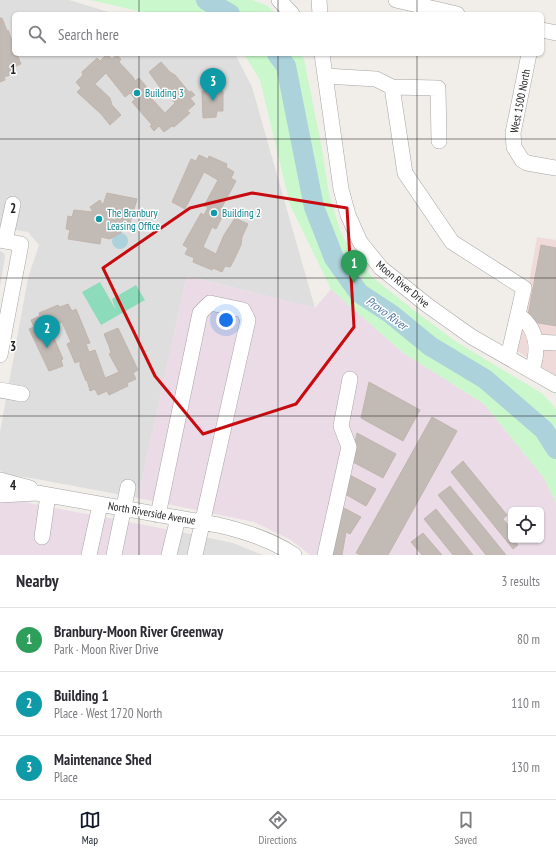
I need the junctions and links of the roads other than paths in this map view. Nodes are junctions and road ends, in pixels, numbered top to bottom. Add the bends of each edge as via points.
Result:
1 (279, 0) edge
2 (319, 0) edge
3 (396, 0) edge
4 (290, 12) edge
5 (320, 12) edge
6 (448, 12) edge
7 (544, 30) edge
8 (556, 33) edge
9 (322, 56) edge
10 (529, 56) edge
11 (325, 76) junction
12 (392, 87) junction
13 (439, 142) dead end
14 (556, 168) edge
15 (13, 204) dead end
16 (2, 240) edge
17 (6, 290) edge
18 (518, 315) junction
19 (2, 337) edge
20 (536, 342) junction
21 (556, 343) edge
22 (0, 355) edge
23 (508, 357) junction
24 (532, 370) junction
25 (350, 379) dead end
26 (556, 384) edge
27 (0, 390) edge
28 (22, 394) dead end
29 (0, 480) edge
30 (128, 487) dead end
31 (43, 494) junction
32 (0, 495) edge
33 (100, 504) junction
34 (124, 508) junction
35 (158, 514) junction
36 (178, 518) junction
37 (202, 522) junction
38 (42, 536) dead end
39 (89, 555) edge
40 (114, 555) edge
41 (169, 555) edge
42 (195, 555) edge
43 (294, 555) edge
44 (325, 555) edge

1 - 4 street
2 - 5 street
3 - 6 street
7 - 8 street
9 - 11 street, Moon River Drive
10 - 14 street, West 1500 North via 513,133 514,147 527,163
11 - 12 street via 376,79
11 - 23 street, Moon River Drive via 341,189 348,215 360,242 381,268 427,305 472,337
12 - 13 street via 438,88
12 - 18 street via 404,173 452,242 524,288
15 - 16 street
16 - 17 street via 21,244
17 - 19 street
18 - 20 street via 528,324
18 - 23 street
19 - 22 street
20 - 21 street
20 - 24 street via 537,356
23 - 24 street, Moon River Drive
24 - 26 street, Moon River Drive
25 - 44 street via 341,426 349,448
27 - 28 street
29 - 31 street, North Riverside Avenue
30 - 34 street
31 - 32 street, North Riverside Avenue
31 - 33 street, North Riverside Avenue
31 - 38 street
33 - 34 street, North Riverside Avenue
33 - 39 street
34 - 35 street, North Riverside Avenue
34 - 40 street
35 - 36 street, North Riverside Avenue
35 - 37 street via 200,313 210,303 243,310 248,320
36 - 37 street, North Riverside Avenue
36 - 41 street
37 - 42 street
37 - 43 street, North Riverside Avenue via 241,531 266,540

